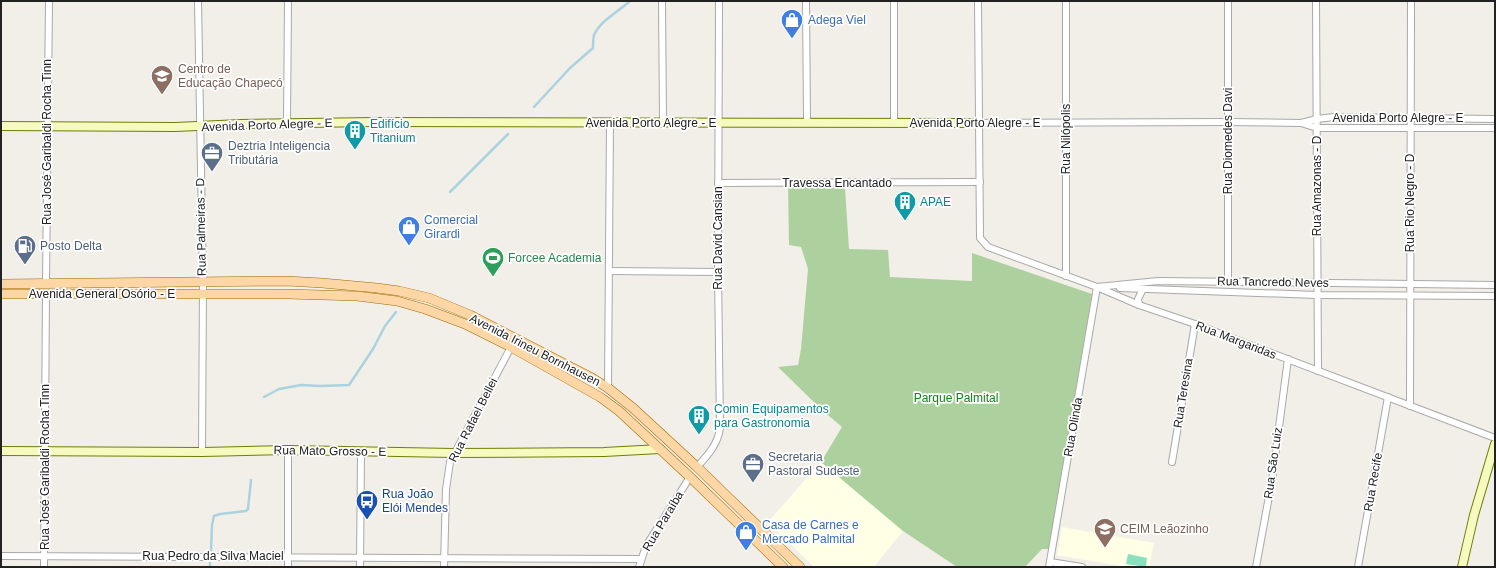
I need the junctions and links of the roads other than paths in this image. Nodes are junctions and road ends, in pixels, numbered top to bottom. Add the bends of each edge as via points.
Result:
1 (48, 1) edge
2 (198, 1) edge
3 (288, 1) edge
4 (662, 1) edge
5 (718, 1) edge
6 (806, 1) edge
7 (894, 1) edge
8 (978, 1) edge
9 (1066, 1) edge
10 (1228, 1) edge
11 (1316, 1) edge
12 (1411, 1) edge
13 (1410, 117) junction
14 (1317, 119) junction
15 (1495, 119) edge
16 (1228, 122) junction
17 (287, 123) junction
18 (610, 123) junction
19 (663, 123) junction
20 (718, 123) junction
21 (807, 123) junction
22 (894, 123) junction
23 (980, 123) junction
24 (1066, 123) junction
25 (1301, 123) junction
26 (1, 126) edge
27 (48, 126) junction
28 (199, 126) junction
29 (1317, 128) junction
30 (1495, 128) edge
31 (1410, 129) junction
32 (980, 182) junction
33 (718, 183) junction
34 (609, 271) junction
35 (718, 272) junction
36 (1066, 276) junction
37 (1228, 282) junction
38 (126, 283) junction
39 (203, 283) junction
40 (1318, 283) junction
41 (1, 284) edge
42 (46, 284) junction
43 (1410, 284) junction
44 (1495, 285) edge
45 (1097, 287) junction
46 (1143, 289) junction
47 (1, 294) edge
48 (46, 294) junction
49 (126, 294) junction
50 (203, 294) junction
51 (1318, 295) junction
52 (1410, 296) junction
53 (1495, 296) edge
54 (1139, 305) junction
55 (1194, 324) junction
56 (515, 338) junction
57 (511, 347) junction
58 (1288, 360) junction
59 (1318, 371) junction
60 (608, 388) junction
61 (1388, 397) junction
62 (1410, 406) junction
63 (1495, 438) edge
64 (669, 442) junction
65 (1495, 444) edge
66 (660, 449) junction
67 (288, 450) junction
68 (1, 451) edge
69 (361, 451) junction
70 (45, 452) junction
71 (202, 452) junction
72 (454, 453) junction
73 (1172, 462) dead end
74 (697, 468) junction
75 (690, 477) junction
76 (1, 556) edge
77 (44, 556) junction
78 (288, 556) junction
79 (360, 557) junction
80 (445, 558) junction
81 (641, 559) junction
82 (1050, 564) edge
83 (44, 567) edge
84 (288, 567) edge
85 (360, 567) edge
86 (444, 567) edge
87 (639, 567) edge
88 (783, 567) edge
89 (800, 567) edge
90 (1082, 567) edge
91 (1256, 567) edge
92 (1358, 567) edge
93 (1462, 567) edge

1 - 27 street, Rua José Garibaldi Rocha Tinn
2 - 28 street, Rua Palmeiras - D
3 - 17 street
4 - 19 street
5 - 20 street, Rua David Cansian
6 - 21 street
7 - 22 street
8 - 23 street
9 - 24 street, Rua Nilópolis
10 - 16 street, Rua Diomedes Davi
11 - 14 street, Rua Amazonas - D
12 - 13 street, Rua Rio Negro - D
13 - 14 street, Avenida Porto Alegre - E
13 - 15 street, Avenida Porto Alegre - E
13 - 31 street, Rua Rio Negro - D
14 - 25 street, Avenida Porto Alegre - E
14 - 29 street, Rua Amazonas - D
16 - 24 street, Avenida Porto Alegre - E
16 - 25 street, Avenida Porto Alegre - E
16 - 37 street, Rua Diomedes Davi
17 - 18 street, Avenida Porto Alegre - E
17 - 28 street, Avenida Porto Alegre - E
18 - 19 street, Avenida Porto Alegre - E
18 - 34 street
19 - 20 street, Avenida Porto Alegre - E
20 - 21 street, Avenida Porto Alegre - E
20 - 33 street, Rua David Cansian
21 - 22 street, Avenida Porto Alegre - E
22 - 23 street, Avenida Porto Alegre - E
23 - 24 street, Avenida Porto Alegre - E
23 - 32 street
24 - 36 street, Rua Nilópolis
25 - 29 street, Avenida Porto Alegre - E
26 - 27 street, Avenida Porto Alegre - E
27 - 28 street, Avenida Porto Alegre - E
27 - 42 street, Rua José Garibaldi Rocha Tinn
28 - 39 street, Rua Palmeiras - D
29 - 31 street, Avenida Porto Alegre - E
29 - 40 street, Rua Amazonas - D
30 - 31 street, Avenida Porto Alegre - E
31 - 43 street, Rua Rio Negro - D
32 - 33 street, Travessa Encantado
32 - 36 street, Rua Margaridas via 980,238 988,247
33 - 35 street, Rua David Cansian
34 - 35 street
34 - 60 street
35 - 74 street, Rua David Cansian via 719,438
36 - 45 street, Rua Margaridas
37 - 40 street, Rua Tancredo Neves
37 - 45 street, Rua Tancredo Neves via 1158,281
38 - 39 main road, Avenida General Osório - E
38 - 42 main road, Avenida General Osório - E
38 - 49 main road
39 - 50 street, Rua Palmeiras - D
39 - 56 main road, Avenida Irineu Bornhausen via 315,282 399,291 429,298
40 - 43 street, Rua Tancredo Neves
40 - 51 street, Rua Amazonas - D
41 - 42 main road, Avenida General Osório - E
42 - 48 main road
43 - 44 street, Rua Tancredo Neves
43 - 52 street, Rua Rio Negro - D
45 - 46 street, Rua Tancredo Neves
45 - 54 street, Rua Margaridas
45 - 82 street, Rua Olinda
46 - 51 street, Rua Tancredo Neves
46 - 54 street via 1138,299
47 - 48 main road, Avenida General Osório - E
48 - 49 main road, Avenida General Osório - E
48 - 70 street, Rua José Garibaldi Rocha Tinn
49 - 50 main road, Avenida General Osório - E
50 - 57 main road, Avenida Irineu Bornhausen via 357,296 397,301 446,316
50 - 71 street, Rua Palmeiras - D
51 - 52 street, Rua Tancredo Neves
51 - 59 street, Rua Amazonas - D
52 - 53 street, Rua Tancredo Neves
52 - 62 street, Rua Rio Negro - D
54 - 55 street, Rua Margaridas
55 - 58 street, Rua Margaridas
55 - 73 street, Rua Teresina
56 - 57 main road
56 - 60 main road, Avenida Irineu Bornhausen
57 - 66 main road, Avenida Irineu Bornhausen via 600,397
57 - 72 street, Rua Rafael Bellei
58 - 59 street, Rua Margaridas
58 - 91 street, Rua São Luiz via 1272,480
59 - 61 street, Rua Margaridas
60 - 64 main road, Avenida Irineu Bornhausen
61 - 62 street, Rua Margaridas
61 - 92 street, Rua Recife
62 - 63 street, Rua Margaridas
64 - 66 main road
64 - 74 main road, Avenida Irineu Bornhausen
65 - 93 street
66 - 72 street, Rua Mato Grosso - E
66 - 75 main road, Avenida Irineu Bornhausen
67 - 69 street, Rua Mato Grosso - E
67 - 71 street, Rua Mato Grosso - E
67 - 78 street
68 - 70 street, Rua Mato Grosso - E
69 - 72 street, Rua Mato Grosso - E
69 - 79 street
70 - 71 street, Rua Mato Grosso - E
70 - 77 street, Rua José Garibaldi Rocha Tinn
72 - 80 street, Rua Rafael Bellei via 446,489
74 - 89 main road, Avenida Irineu Bornhausen
75 - 81 street, Rua Paraíba via 646,546
75 - 88 main road, Avenida Irineu Bornhausen
76 - 77 street, Rua Pedro da Silva Maciel
77 - 78 street, Rua Pedro da Silva Maciel
77 - 83 street, Rua José Garibaldi Rocha Tinn
78 - 79 street, Rua Pedro da Silva Maciel
78 - 84 street
79 - 80 street, Rua Pedro da Silva Maciel
79 - 85 street
80 - 81 street, Rua Pedro da Silva Maciel
80 - 86 street, Rua Rafael Bellei
81 - 87 street, Rua Paraíba
82 - 90 street

